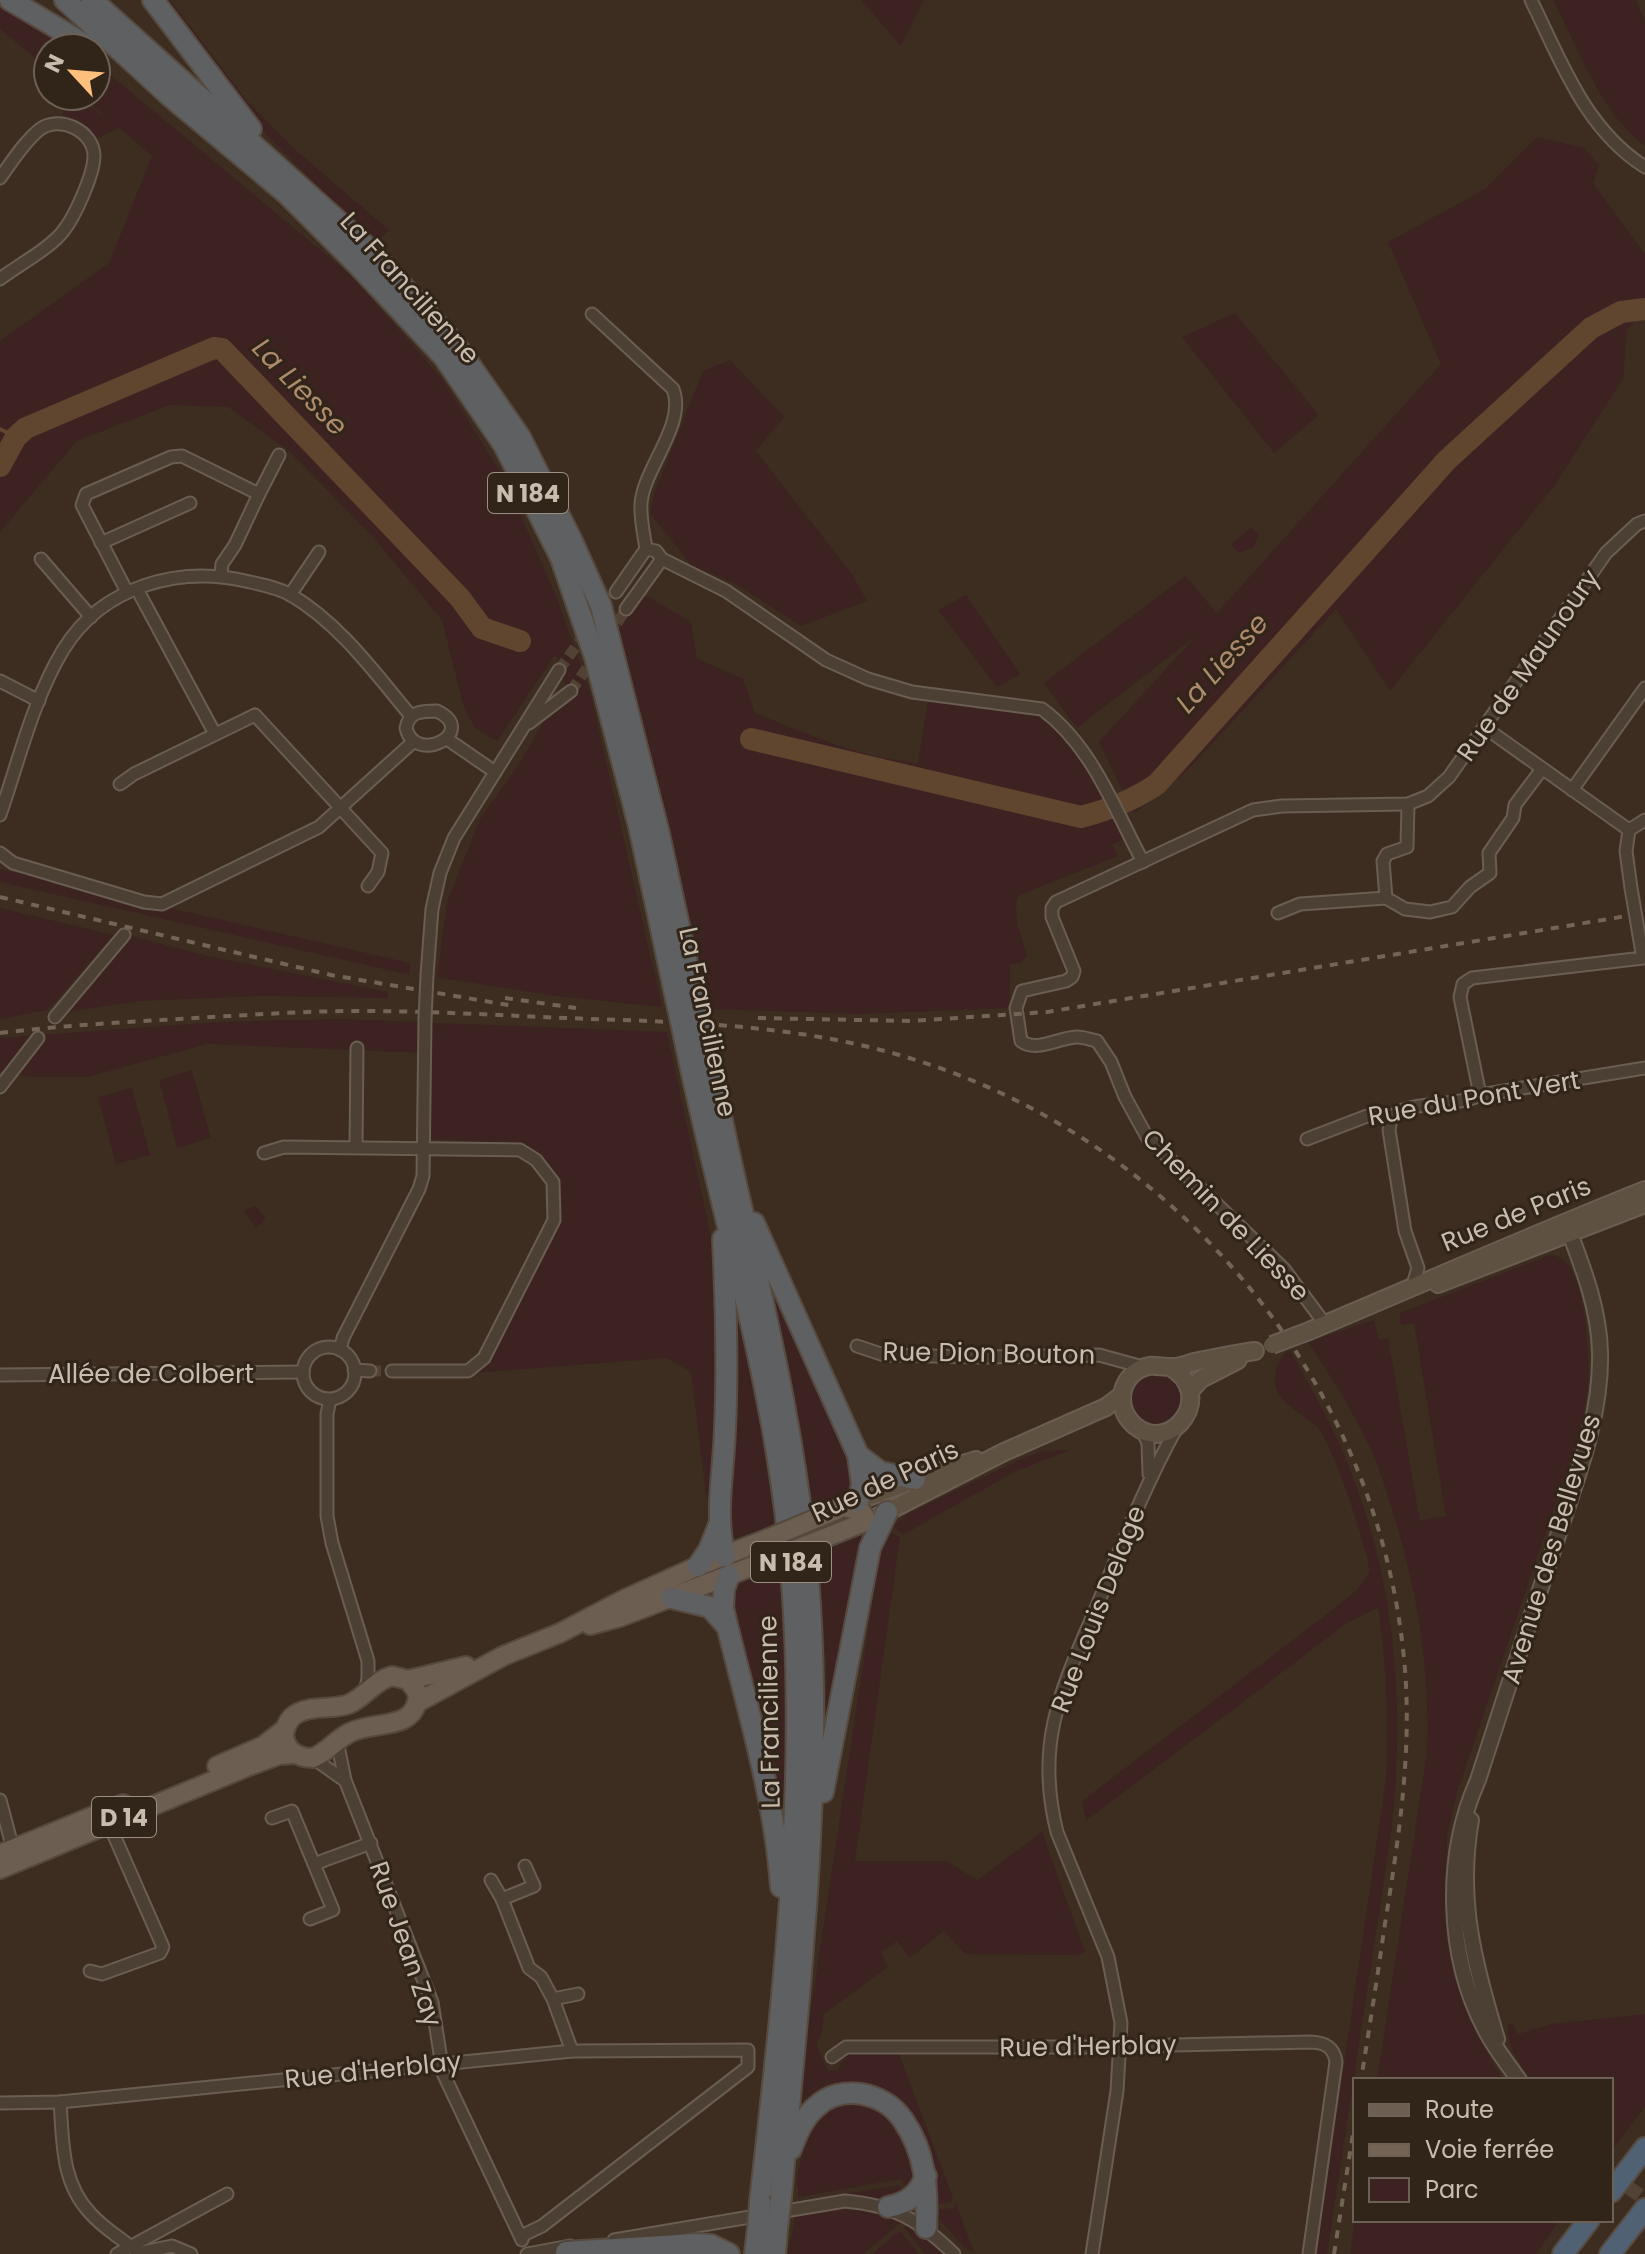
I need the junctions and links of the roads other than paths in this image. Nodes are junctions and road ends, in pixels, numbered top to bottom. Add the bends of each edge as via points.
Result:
1 (10, 0) edge
2 (65, 0) edge
3 (92, 0) edge
4 (153, 0) edge
5 (1531, 0) edge
6 (64, 32) edge
7 (112, 61) edge
8 (170, 96) junction
9 (267, 157) junction
10 (1645, 167) edge
11 (0, 178) edge
12 (0, 279) edge
13 (592, 314) dead end
14 (279, 455) dead end
15 (259, 494) junction
16 (190, 503) dead end
17 (1645, 521) edge
18 (101, 543) junction
19 (646, 549) junction
20 (319, 552) dead end
21 (41, 559) dead end
22 (662, 559) junction
23 (221, 575) junction
24 (132, 591) junction
25 (616, 592) dead end
26 (290, 595) junction
27 (626, 609) tunnel mouth
28 (91, 617) junction
29 (559, 670) tunnel mouth
30 (0, 681) edge
31 (1645, 688) edge
32 (571, 691) tunnel mouth
33 (39, 701) junction
34 (411, 716) junction
35 (1484, 727) junction
36 (523, 728) junction
37 (215, 734) junction
38 (447, 739) junction
39 (413, 742) junction
40 (1542, 769) junction
41 (495, 772) junction
42 (120, 784) dead end
43 (1572, 790) junction
44 (1408, 804) junction
45 (341, 809) junction
46 (0, 815) edge
47 (1645, 820) edge
48 (1629, 830) junction
49 (0, 853) edge
50 (1143, 862) junction
51 (368, 886) dead end
52 (1386, 898) junction
53 (1278, 913) dead end
54 (124, 935) dead end
55 (1643, 960) edge
56 (688, 1008) junction
57 (55, 1017) dead end
58 (38, 1038) dead end
59 (357, 1048) dead end
60 (1645, 1068) edge
61 (0, 1087) edge
62 (1480, 1095) junction
63 (1391, 1118) junction
64 (1307, 1139) dead end
65 (356, 1147) junction
66 (422, 1150) junction
67 (264, 1153) dead end
68 (728, 1185) junction
69 (1645, 1190) edge
70 (1645, 1204) edge
71 (1568, 1228) junction
72 (1410, 1289) junction
73 (1325, 1324) junction
74 (857, 1346) dead end
75 (340, 1350) junction
76 (1255, 1351) junction
77 (1120, 1362) junction
78 (1143, 1367) junction
79 (1170, 1367) junction
80 (354, 1370) junction
81 (370, 1371) tunnel mouth
82 (392, 1371) tunnel mouth
83 (303, 1372) junction
84 (0, 1375) edge
85 (1124, 1389) junction
86 (1190, 1391) junction
87 (330, 1400) junction
88 (1136, 1425) junction
89 (1177, 1427) junction
90 (1055, 1432) junction
91 (1004, 1452) junction
92 (858, 1455) junction
93 (915, 1479) junction
94 (1149, 1479) junction
95 (887, 1512) junction
96 (846, 1517) junction
97 (719, 1525) junction
98 (870, 1548) junction
99 (743, 1560) junction
100 (698, 1566) junction
101 (672, 1598) junction
102 (728, 1628) junction
103 (560, 1633) junction
104 (503, 1656) junction
105 (368, 1661) junction
106 (400, 1678) junction
107 (365, 1694) junction
108 (418, 1702) junction
109 (285, 1729) junction
110 (337, 1741) junction
111 (304, 1756) junction
112 (345, 1780) junction
113 (0, 1800) edge
114 (272, 1818) dead end
115 (109, 1824) junction
116 (371, 1843) junction
117 (7, 1852) edge
118 (314, 1864) junction
119 (525, 1866) dead end
120 (809, 1866) junction
121 (0, 1869) edge
122 (491, 1880) dead end
123 (502, 1899) junction
124 (310, 1919) dead end
125 (786, 1939) junction
126 (90, 1971) dead end
127 (578, 1994) dead end
128 (553, 1999) junction
129 (1122, 2046) junction
130 (572, 2051) junction
131 (832, 2057) dead end
132 (441, 2063) junction
133 (1518, 2078) edge
134 (60, 2102) junction
135 (0, 2103) edge
136 (1645, 2148) edge
137 (783, 2172) junction
138 (926, 2176) junction
139 (1613, 2189) edge
140 (227, 2194) dead end
141 (888, 2207) junction
142 (1645, 2209) edge
143 (1587, 2222) edge
144 (768, 2228) junction
145 (926, 2228) junction
146 (586, 2245) junction
147 (527, 2247) edge
148 (136, 2251) edge
149 (563, 2253) edge
150 (117, 2254) edge
151 (191, 2254) edge
152 (729, 2254) edge
153 (755, 2254) edge
154 (775, 2254) edge
155 (954, 2254) edge
156 (1092, 2254) edge
157 (1309, 2254) edge
158 (1563, 2254) edge
159 (1610, 2254) edge

1 - 6 highway
2 - 8 highway, La Francilienne / N 184
3 - 9 highway, La Francilienne / N 184
4 - 9 highway
5 - 10 street via 1596,123
7 - 8 highway
8 - 56 highway, La Francilienne / N 184 via 286,193 358,265 444,357 504,445 561,558 595,657
9 - 56 highway, La Francilienne / N 184 via 368,248 456,345 520,437 571,539 601,606 659,834
11 - 12 street via 39,130 52,124 68,124 86,136 94,152 94,165 63,233
13 - 19 street via 673,389 677,400 641,504
14 - 15 street
15 - 18 street via 182,456 171,457 86,494 82,505
15 - 23 street
16 - 18 street
17 - 35 street, Rue de Maunoury via 1606,553
18 - 24 street
19 - 22 street
19 - 25 street
20 - 26 street
21 - 28 street
22 - 27 street
22 - 50 street via 726,591 826,660 868,679 912,692 1042,709 1085,752
23 - 24 street via 188,574
23 - 26 street
24 - 28 street
24 - 37 street
26 - 34 street via 341,634
28 - 33 street via 64,648
29 - 36 street
30 - 33 street
31 - 43 street
32 - 36 street
33 - 46 street
34 - 38 street via 437,711 447,716
34 - 39 street via 406,728
35 - 40 street
35 - 44 street, Rue de Maunoury via 1449,777 1428,796
36 - 41 street
37 - 42 street
37 - 45 street via 255,715
38 - 39 street via 439,744
38 - 41 street
39 - 45 street
40 - 43 street
40 - 52 street via 1489,853 1490,873 1452,907 1430,912 1405,909
41 - 66 street, bridge via 454,838 440,873 429,930
43 - 48 street
44 - 50 street, Chemin de Liesse via 1253,810
44 - 52 street via 1407,847 1387,854 1383,861
45 - 49 street via 319,827 162,904 13,863
45 - 51 street via 382,853
47 - 48 street
48 - 55 street, bridge via 1626,851
50 - 73 street, Chemin de Liesse via 1056,902 1052,917 1074,971 1066,981 1022,991 1016,1008 1021,1041 1097,1041 1147,1137 1284,1269
52 - 53 street via 1300,904
54 - 57 street
55 - 62 street via 1472,978 1463,984 1460,997
56 - 68 highway, La Francilienne / N 184, bridge via 697,1101
58 - 61 street
59 - 65 street
60 - 62 street, Rue du Pont Vert
62 - 63 street, Rue du Pont Vert via 1400,1110
63 - 64 street, Rue du Pont Vert via 1367,1116
63 - 72 street via 1407,1240 1418,1268
65 - 66 street
65 - 67 street via 284,1147
66 - 75 street via 419,1189
66 - 82 street via 520,1150 553,1182 554,1220 484,1358 468,1371
68 - 92 highway
68 - 97 highway
68 - 120 highway, La Francilienne / N 184 via 781,1386 802,1518 814,1691
68 - 125 highway, La Francilienne / N 184 via 771,1417 792,1572 798,1781
69 - 71 main road, Rue de Paris
70 - 71 main road, Rue de Paris
71 - 72 main road, Rue de Paris via 1453,1280
71 - 133 street, Avenue des Bellevues via 1598,1322 1598,1397 1478,1780 1466,1855 1469,1938 1506,2061
72 - 73 main road, Rue de Paris
73 - 76 main road, Rue de Paris, bridge
74 - 77 street, Rue Dion Bouton via 884,1355 1099,1355
75 - 80 street
75 - 83 street via 317,1350
76 - 79 main road
76 - 86 main road via 1201,1379
77 - 78 street, Rue Dion Bouton
77 - 85 street, Rue Dion Bouton via 1126,1373
78 - 79 main road
78 - 85 main road, Rue de Paris
79 - 86 main road
80 - 81 street
80 - 87 street via 348,1391
83 - 84 street, Allée de Colbert
83 - 87 street via 308,1389
85 - 88 main road via 1123,1408
85 - 90 main road, Rue de Paris via 1106,1407
86 - 89 main road via 1189,1411
87 - 105 street via 327,1516
88 - 89 main road, Rue de Paris via 1160,1433
88 - 90 main road, Rue de Paris via 1111,1416
88 - 94 street via 1148,1443
89 - 94 street, Rue Louis Delage
90 - 91 main road, Rue de Paris
91 - 93 main road, Rue de Paris
91 - 95 main road, Rue de Paris
92 - 93 highway via 880,1472
92 - 96 highway via 862,1485
93 - 96 main road, Rue de Paris
94 - 129 street, Rue Louis Delage via 1066,1683 1049,1760 1057,1832 1108,1957
95 - 96 main road, Rue de Paris
95 - 98 highway
96 - 98 highway
96 - 99 main road, Rue de Paris, bridge
96 - 99 main road, Rue de Paris, bridge
97 - 99 highway
97 - 100 highway
98 - 120 highway
99 - 100 main road, Rue de Paris
99 - 101 main road, Rue de Paris
99 - 102 highway via 723,1597
100 - 103 main road, Rue de Paris
101 - 102 highway via 710,1607
101 - 103 main road, Rue de Paris
102 - 125 highway via 769,1790
103 - 104 main road, Rue de Paris
104 - 106 main road, Rue de Paris
104 - 108 main road, Rue de Paris
105 - 106 street
105 - 107 street
106 - 107 main road, Rue de Paris via 383,1679
106 - 108 main road via 417,1688
107 - 109 main road, Rue de Paris via 341,1706 301,1711
108 - 110 main road, Rue de Paris via 402,1721 361,1728
109 - 111 main road via 285,1741
109 - 117 main road, Rue de Paris / D 14 via 263,1746 218,1766
110 - 111 main road, Rue de Paris
110 - 112 street, Rue Jean Zay
111 - 112 street
111 - 115 main road, Rue de Paris / D 14 via 262,1761
112 - 116 street, Rue Jean Zay
113 - 117 street
114 - 118 street via 292,1811
115 - 121 main road, Rue de Paris / D 14
115 - 126 street via 163,1947 160,1953 102,1974
116 - 118 street
116 - 132 street, Rue Jean Zay via 432,2002
118 - 124 street via 333,1910
119 - 123 street via 534,1886
120 - 137 highway, La Francilienne / N 184
122 - 123 street
123 - 128 street via 529,1968
125 - 144 highway, La Francilienne / N 184, bridge via 760,2202
127 - 128 street
128 - 130 street
129 - 131 street, Rue d'Herblay via 846,2047
129 - 156 street, Rue Louis Delage
129 - 157 street, Rue d'Herblay via 1319,2042 1331,2049 1336,2062
130 - 132 street, Rue d'Herblay
130 - 147 street, Rue d'Herblay via 748,2050 748,2067 542,2226
132 - 134 street, Rue d'Herblay
132 - 147 street, Rue Jean Zay
134 - 135 street, Rue d'Herblay
134 - 148 street via 71,2185 91,2214
136 - 139 highway
137 - 138 highway via 807,2116 823,2100 855,2092 879,2098 900,2115
137 - 144 highway, La Francilienne / N 184, bridge via 781,2197
138 - 141 highway via 916,2195
138 - 145 highway
140 - 148 street
141 - 145 street
141 - 146 street via 845,2201
142 - 159 highway
143 - 158 highway
144 - 153 highway, La Francilienne / N 184
144 - 154 highway, La Francilienne / N 184
145 - 155 street
146 - 147 street
146 - 149 street
148 - 150 street
148 - 151 street via 172,2246
149 - 152 highway via 696,2244

